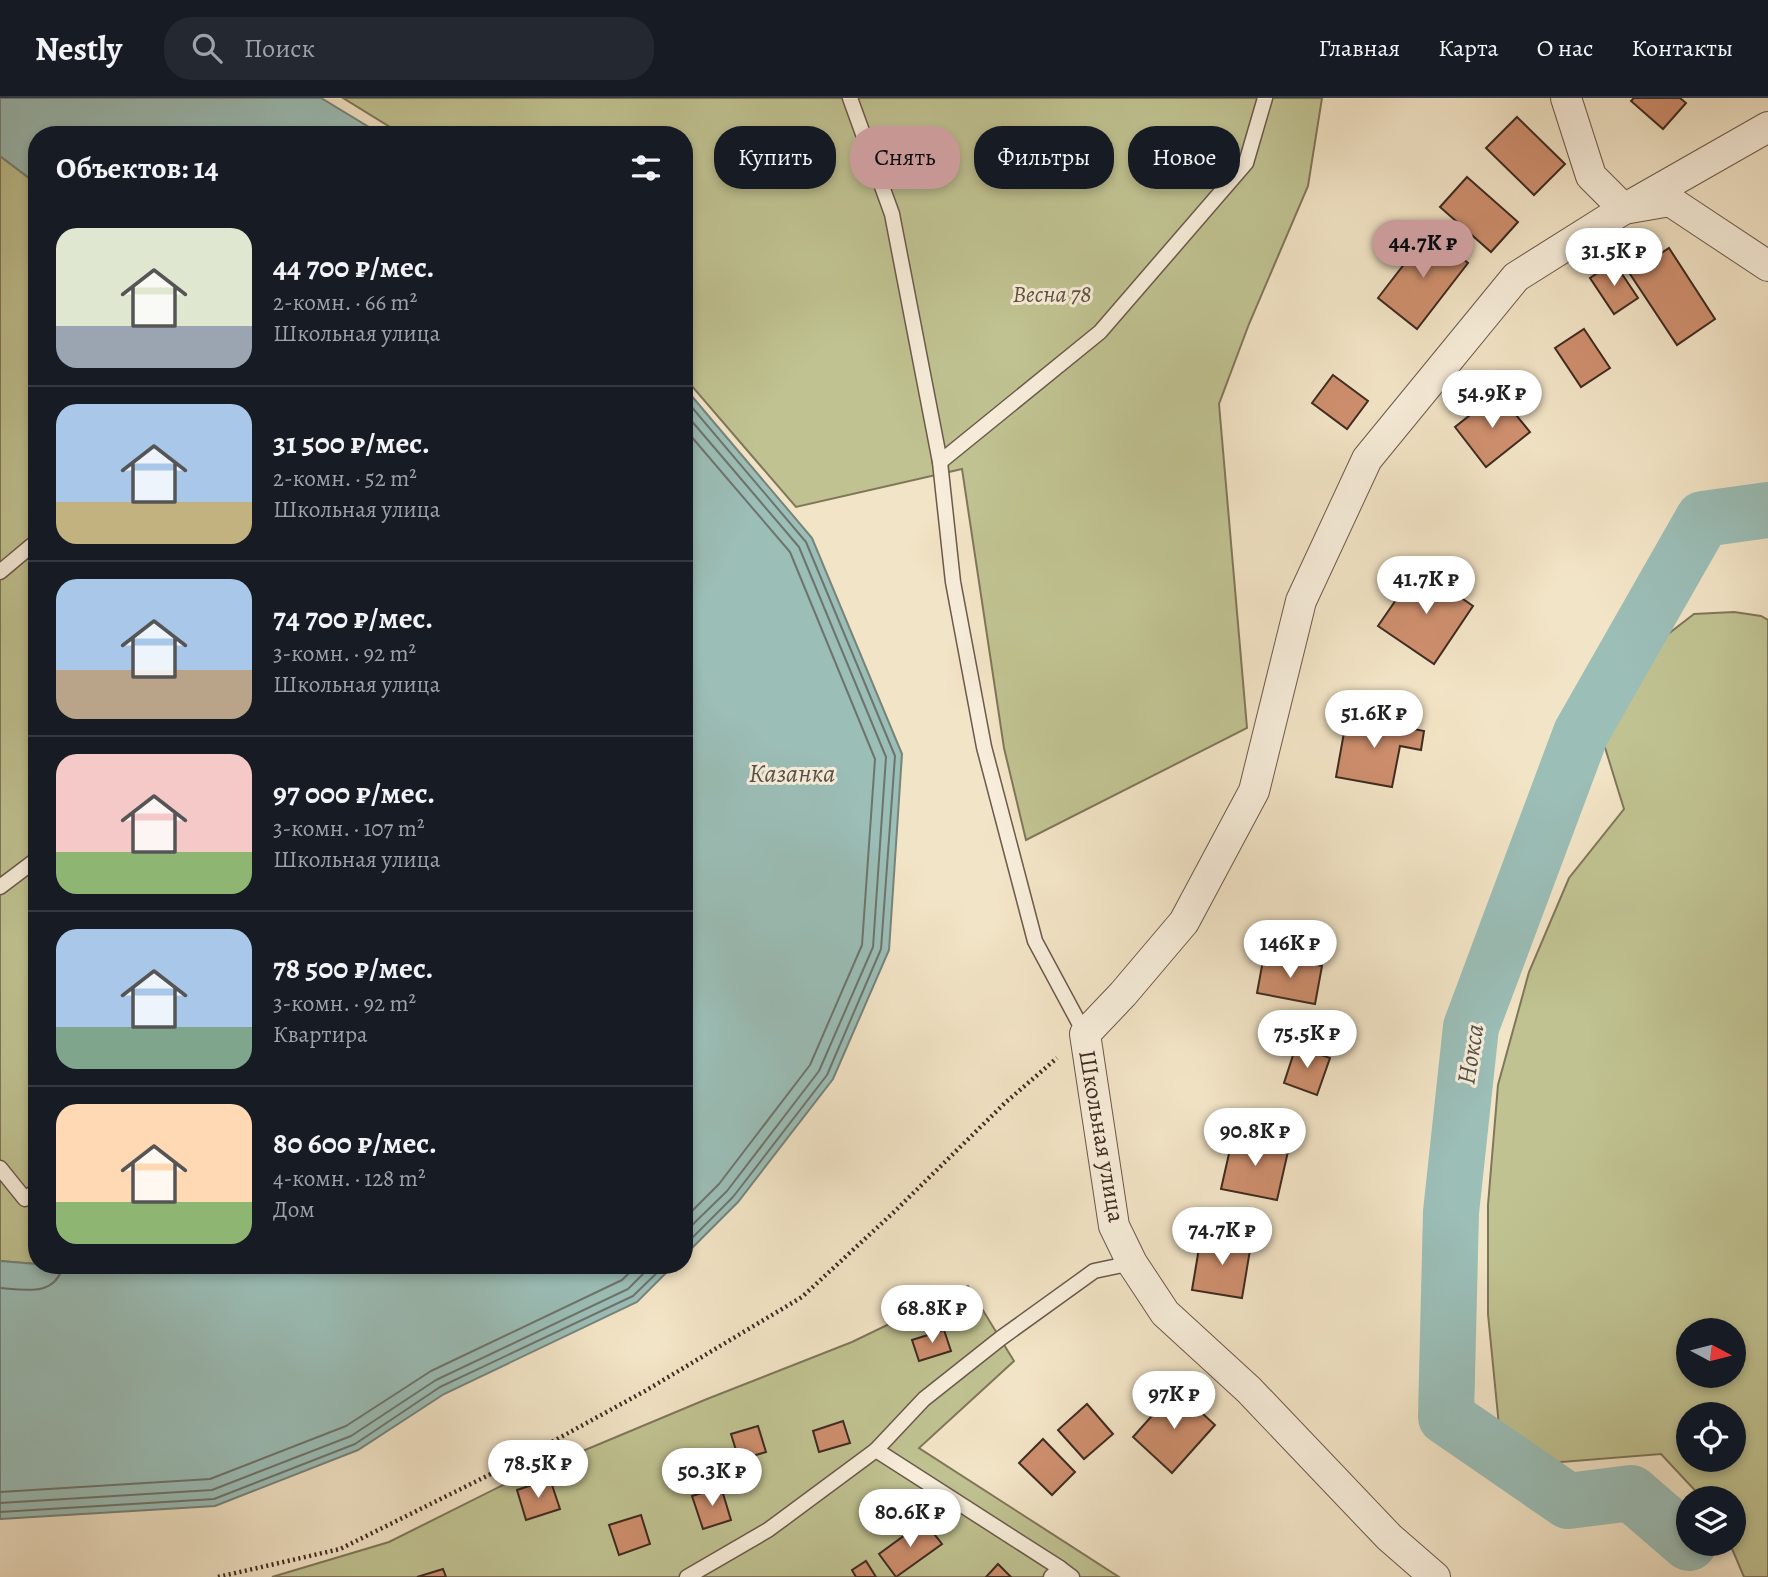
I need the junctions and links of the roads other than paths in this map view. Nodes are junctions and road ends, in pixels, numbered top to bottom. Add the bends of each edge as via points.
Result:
1 (850, 98) edge
2 (1265, 98) edge
3 (1566, 98) edge
4 (1768, 127) edge
5 (1624, 209) junction
6 (1768, 266) edge
7 (940, 462) junction
8 (28, 549) edge
9 (0, 572) edge
10 (28, 866) edge
11 (0, 887) edge
12 (1084, 1034) junction
13 (0, 1168) edge
14 (28, 1191) edge
15 (1132, 1263) junction
16 (876, 1450) junction
17 (1061, 1574) edge
18 (687, 1577) edge
19 (1435, 1577) edge

1 - 7 lane via 892,214
2 - 7 lane via 1246,163 1100,332
3 - 5 street via 1591,176
4 - 5 street, Школьная улица
5 - 6 street via 1670,201
5 - 12 street, Школьная улица via 1516,277 1367,459 1301,601 1254,791 1184,922
7 - 12 lane via 953,582 984,747 1035,941
8 - 9 lane
10 - 11 lane
12 - 15 street, Школьная улица via 1114,1226
13 - 14 lane
15 - 16 lane via 1094,1271 1001,1338 924,1399
15 - 19 street, Школьная улица via 1165,1313 1249,1390 1388,1537
16 - 17 lane
16 - 18 lane via 768,1530

